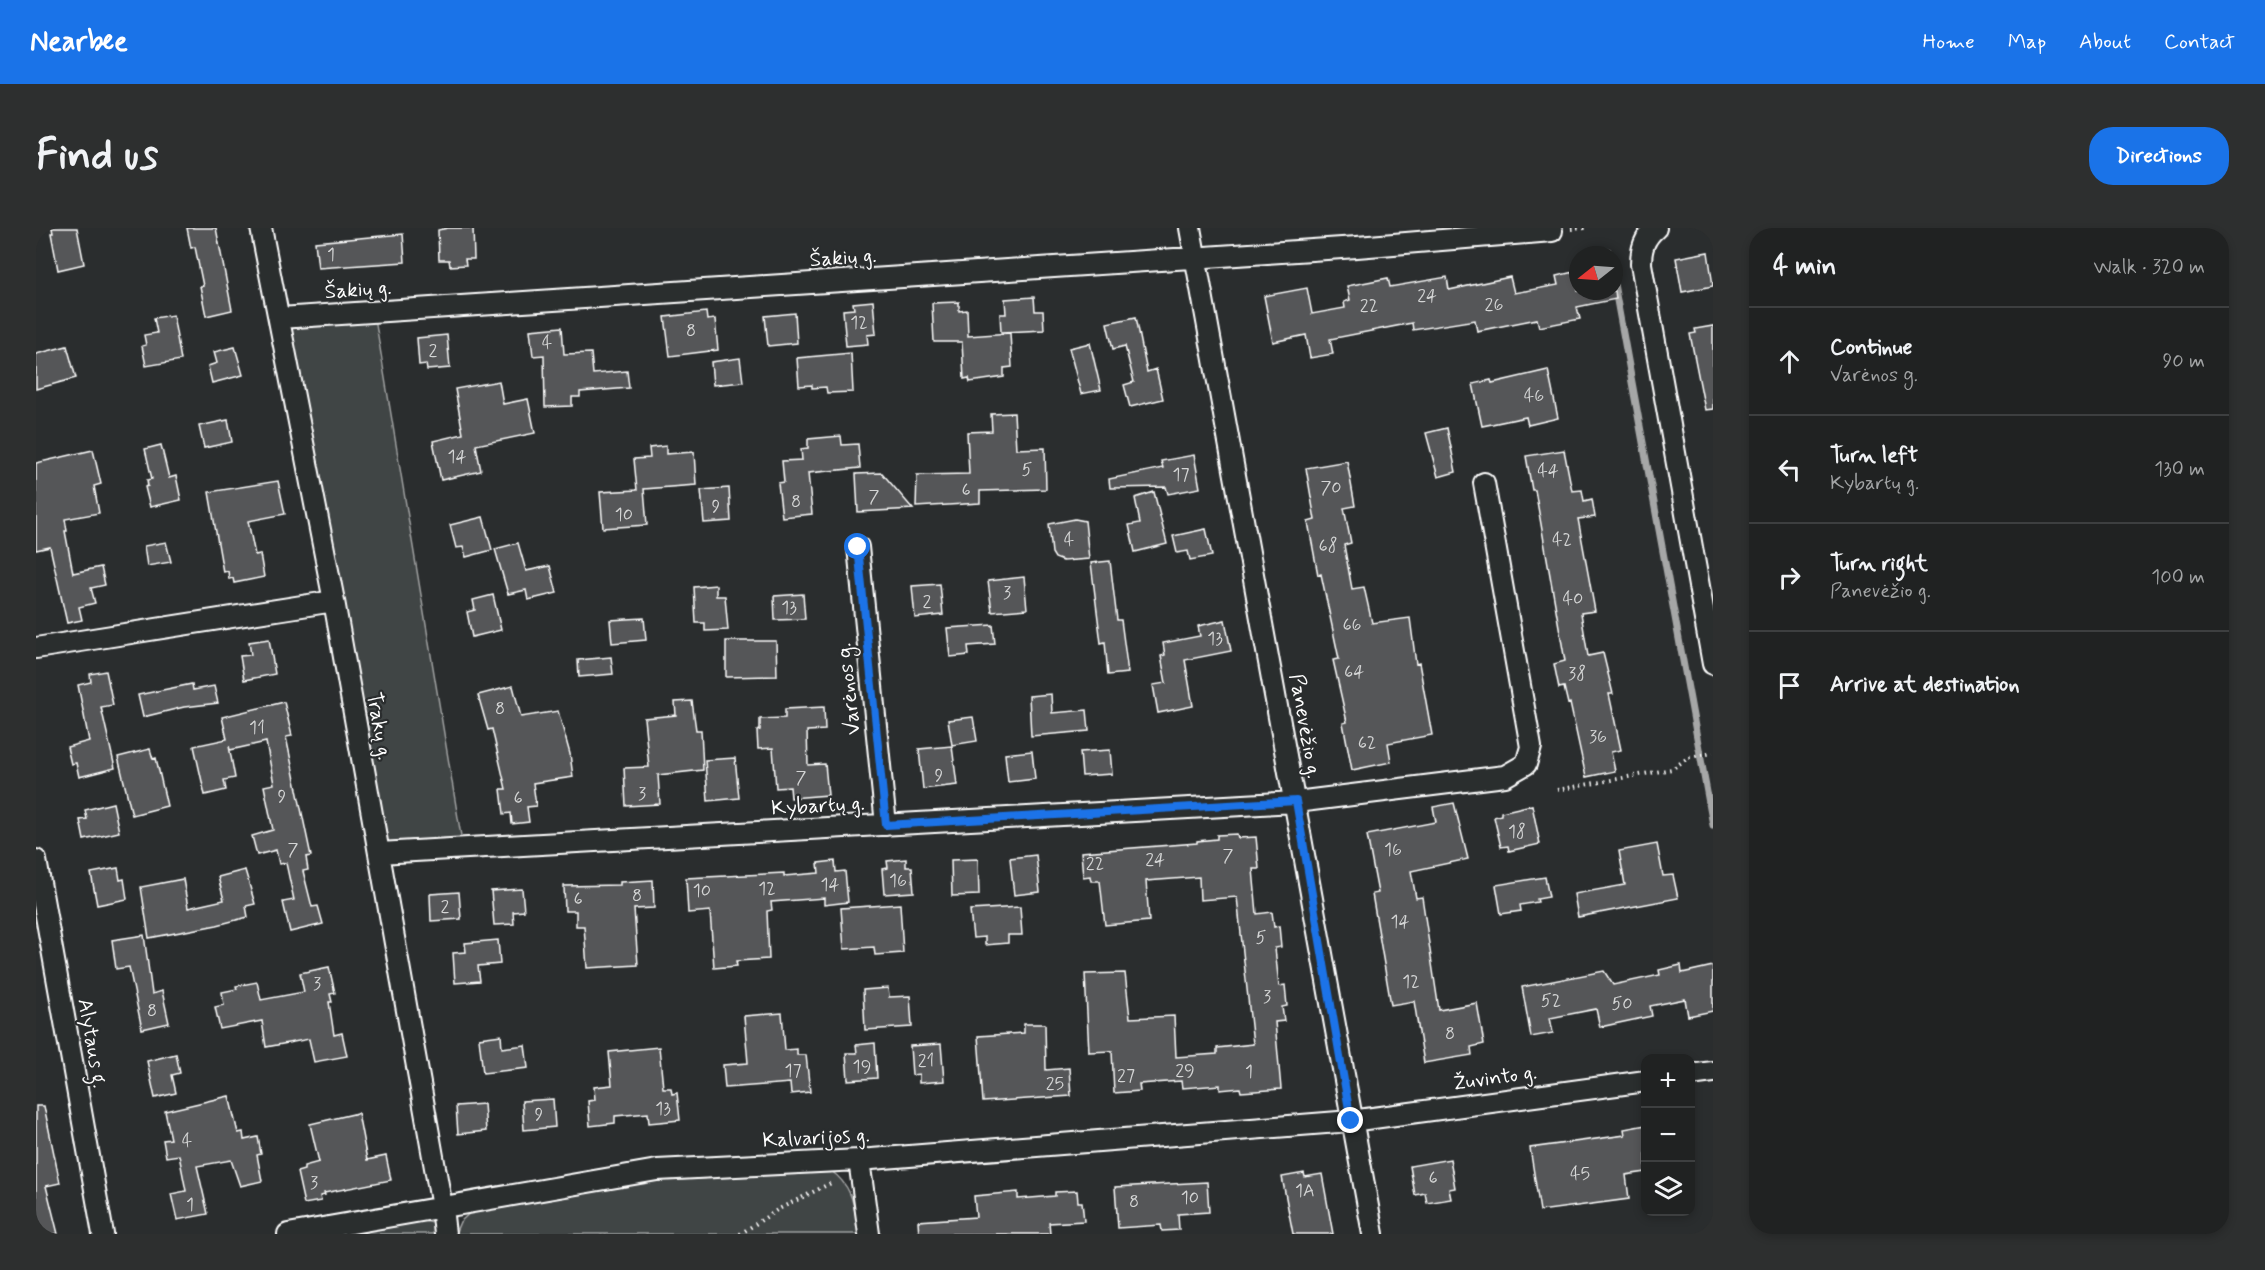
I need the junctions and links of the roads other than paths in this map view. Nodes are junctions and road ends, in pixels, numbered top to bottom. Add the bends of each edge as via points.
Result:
1 (261, 228) edge
2 (1190, 228) edge
3 (1552, 231) dead end
4 (1652, 231) edge
5 (1196, 258) junction
6 (280, 318) junction
7 (1484, 483) dead end
8 (858, 547) dead end
9 (334, 601) junction
10 (36, 648) edge
11 (1713, 664) edge
12 (1296, 801) junction
13 (886, 825) junction
14 (379, 853) junction
15 (36, 860) edge
16 (1713, 1072) edge
17 (1695, 1074) edge
18 (1641, 1082) edge
19 (1351, 1121) junction
20 (859, 1160) junction
21 (442, 1207) junction
22 (103, 1234) edge
23 (288, 1234) edge
24 (445, 1234) edge
25 (869, 1234) edge
26 (1373, 1234) edge

1 - 6 street, Trakų g.
2 - 5 street, Panevėžio g.
3 - 5 street, Šakių g.
4 - 11 street via 1641,253 1641,264
5 - 6 street, Šakių g.
5 - 12 street, Panevėžio g.
6 - 9 street, Trakų g.
7 - 12 street, Kybartų g. via 1531,747 1526,764 1505,776
8 - 13 street, Varėnos g.
9 - 10 street
9 - 14 street, Trakų g.
12 - 13 street, Kybartų g.
12 - 19 street, Panevėžio g.
13 - 14 street, Kybartų g.
14 - 21 street, Trakų g.
15 - 22 street, Alytaus g.
16 - 17 street
18 - 19 street, Žuvinto g.
19 - 20 street, Kalvarijos g.
19 - 26 street, Panevėžio g.
20 - 21 street, Kalvarijos g. via 657,1170
20 - 25 street
21 - 23 street, Kalvarijos g.
21 - 24 street, Trakų g.

